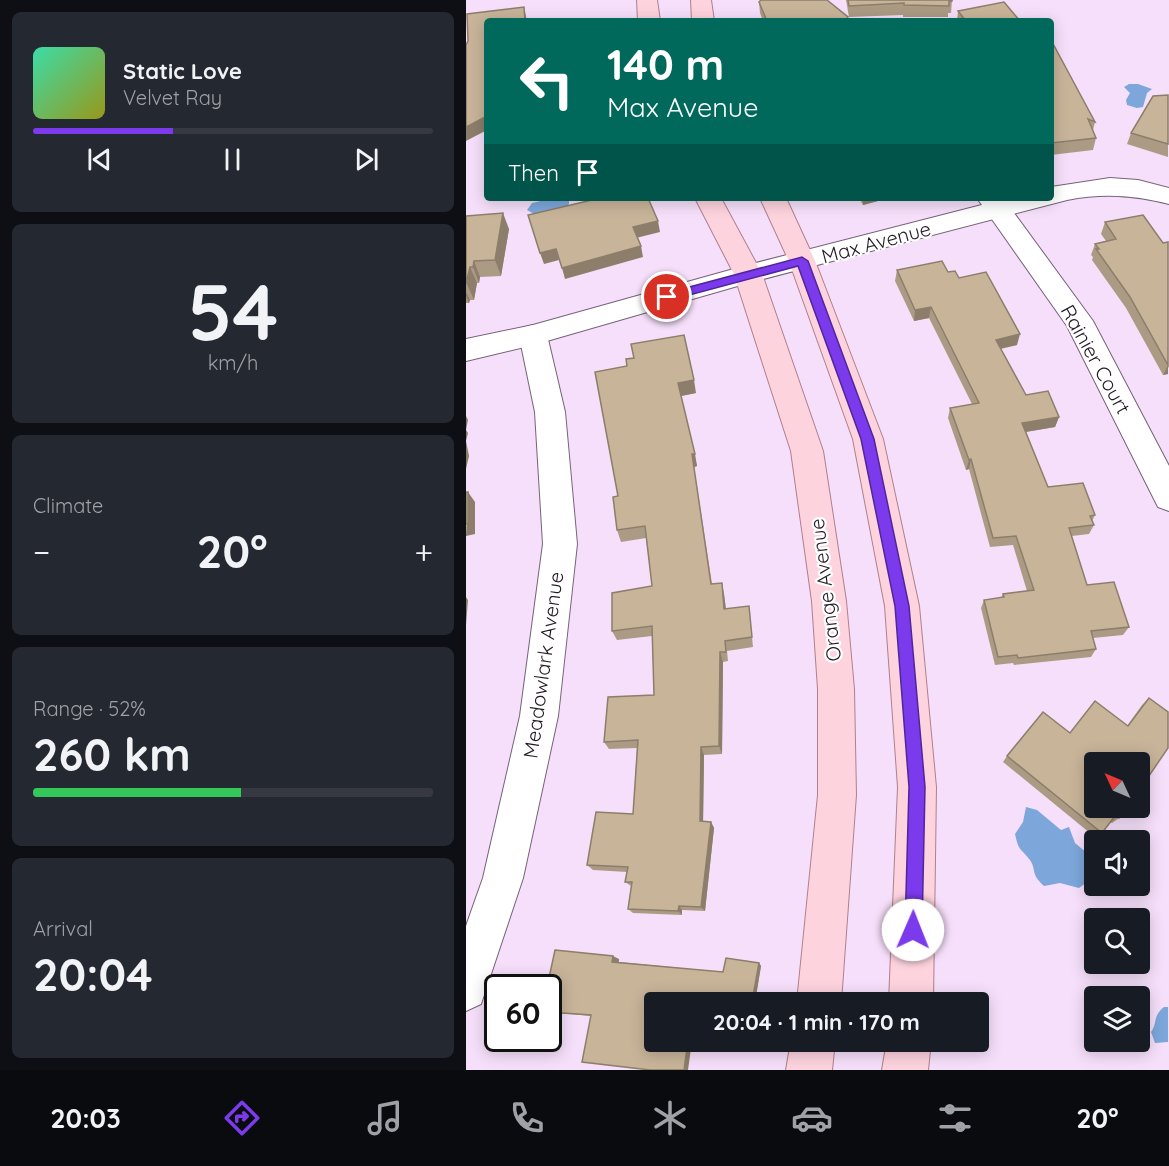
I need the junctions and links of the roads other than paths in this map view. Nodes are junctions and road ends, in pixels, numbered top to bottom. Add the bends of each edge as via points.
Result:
1 (647, 0) edge
2 (701, 0) edge
3 (649, 18) edge
4 (703, 18) edge
5 (1054, 194) edge
6 (1168, 196) edge
7 (710, 201) edge
8 (774, 201) edge
9 (1018, 201) edge
10 (995, 204) edge
11 (802, 261) junction
12 (748, 274) junction
13 (533, 334) junction
14 (466, 350) edge
15 (1168, 498) edge
16 (466, 989) edge
17 (820, 992) edge
18 (912, 992) edge
19 (811, 1052) edge
20 (907, 1052) edge
21 (809, 1070) edge
22 (905, 1070) edge

1 - 3 main road
2 - 4 main road
5 - 6 street via 1104,184 1148,189
7 - 12 main road, Orange Avenue
8 - 11 main road
9 - 10 street, Max Avenue
10 - 11 street, Max Avenue
10 - 15 street, Rainier Court via 1080,321
11 - 12 street, Max Avenue
11 - 18 main road via 868,439 902,606 917,787
12 - 13 street, Max Avenue
12 - 17 main road, Orange Avenue via 807,451 829,601 836,689 836,795
13 - 14 street, Max Avenue
13 - 16 street, Meadowlark Avenue via 550,412 560,544 539,716 503,878
19 - 21 main road
20 - 22 main road

